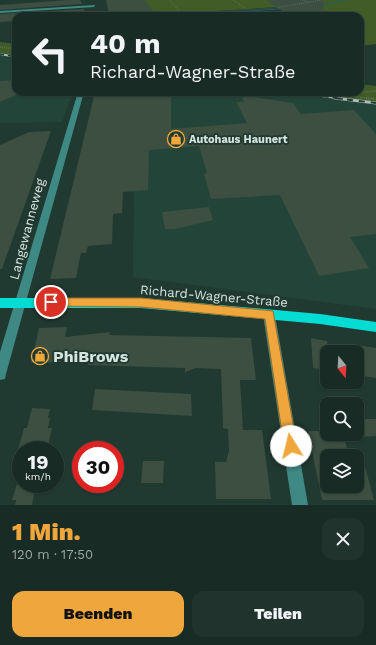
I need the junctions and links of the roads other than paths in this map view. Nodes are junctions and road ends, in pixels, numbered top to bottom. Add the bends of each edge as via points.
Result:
1 (94, 0) edge
2 (50, 9) joint
3 (0, 12) edge
4 (80, 96) edge
5 (0, 302) edge
6 (22, 302) junction
7 (269, 315) junction
8 (376, 327) edge
9 (0, 374) edge
10 (300, 505) edge

1 - 2 street via 95,8
2 - 3 street
4 - 6 street, Langewanneweg
5 - 6 main road, Richard-Wagner-Straße
6 - 7 main road, Richard-Wagner-Straße via 141,303
6 - 9 street, Langewanneweg
7 - 8 main road, Richard-Wagner-Straße
7 - 10 street

